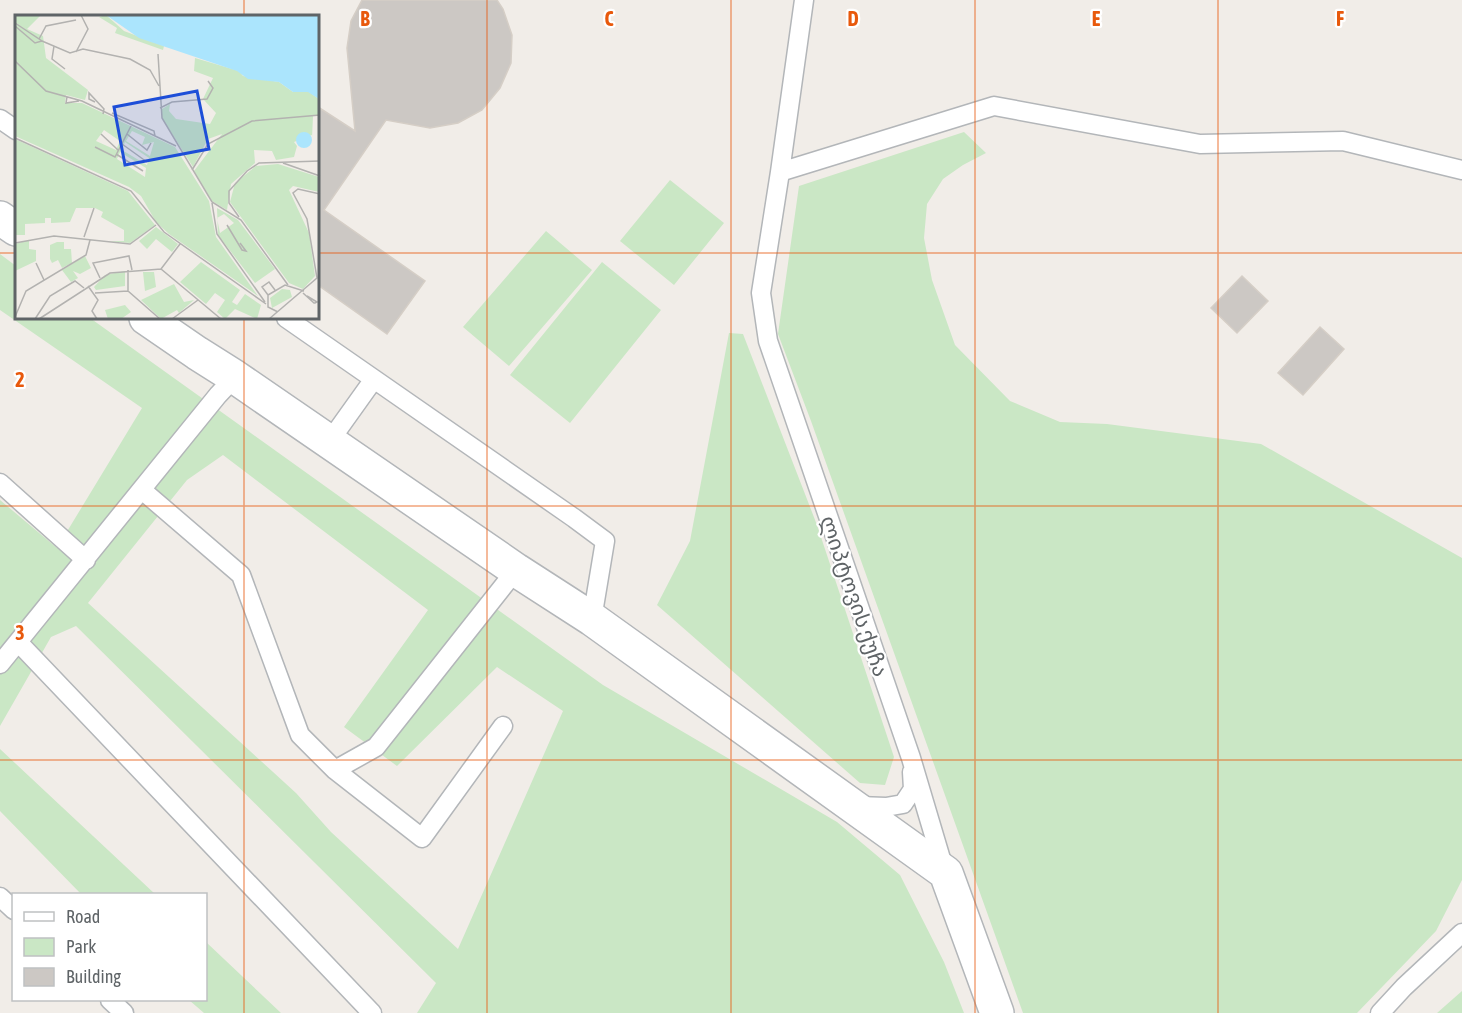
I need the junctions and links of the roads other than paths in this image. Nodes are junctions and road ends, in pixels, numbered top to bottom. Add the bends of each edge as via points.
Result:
1 (804, 0) edge
2 (0, 119) edge
3 (15, 129) edge
4 (1462, 170) edge
5 (780, 172) junction
6 (0, 218) edge
7 (15, 228) edge
8 (149, 320) edge
9 (289, 320) edge
10 (235, 377) junction
11 (374, 379) junction
12 (329, 442) junction
13 (0, 483) edge
14 (142, 490) junction
15 (86, 560) junction
16 (516, 570) junction
17 (591, 619) junction
18 (18, 642) junction
19 (0, 664) edge
20 (503, 726) dead end
21 (911, 758) junction
22 (335, 770) junction
23 (850, 805) junction
24 (946, 873) junction
25 (0, 897) edge
26 (12, 908) edge
27 (1462, 933) edge
28 (112, 1001) edge
29 (124, 1013) edge
30 (372, 1013) edge
31 (997, 1013) edge
32 (1380, 1013) edge

1 - 5 lane, ლიპტოვის ქუჩა
2 - 3 lane
4 - 5 lane via 1342,141 1200,144 994,106
5 - 21 lane, ლიპტოვის ქუჩა via 761,293 768,341
6 - 7 street
8 - 10 street
9 - 11 lane
10 - 12 street
10 - 14 lane
11 - 12 lane
11 - 17 lane via 605,541
12 - 16 street
13 - 15 lane
14 - 15 lane
14 - 22 lane via 241,575 300,735
15 - 18 lane
16 - 17 street
16 - 22 lane via 376,747
17 - 23 street
18 - 19 lane
18 - 30 lane
20 - 22 lane via 422,838
21 - 23 lane via 912,789 903,804
21 - 24 lane, ლიპტოვის ქუჩა
23 - 24 street
24 - 31 street, ლიპტოვის ქუჩა
25 - 26 lane
27 - 32 lane
28 - 29 lane

